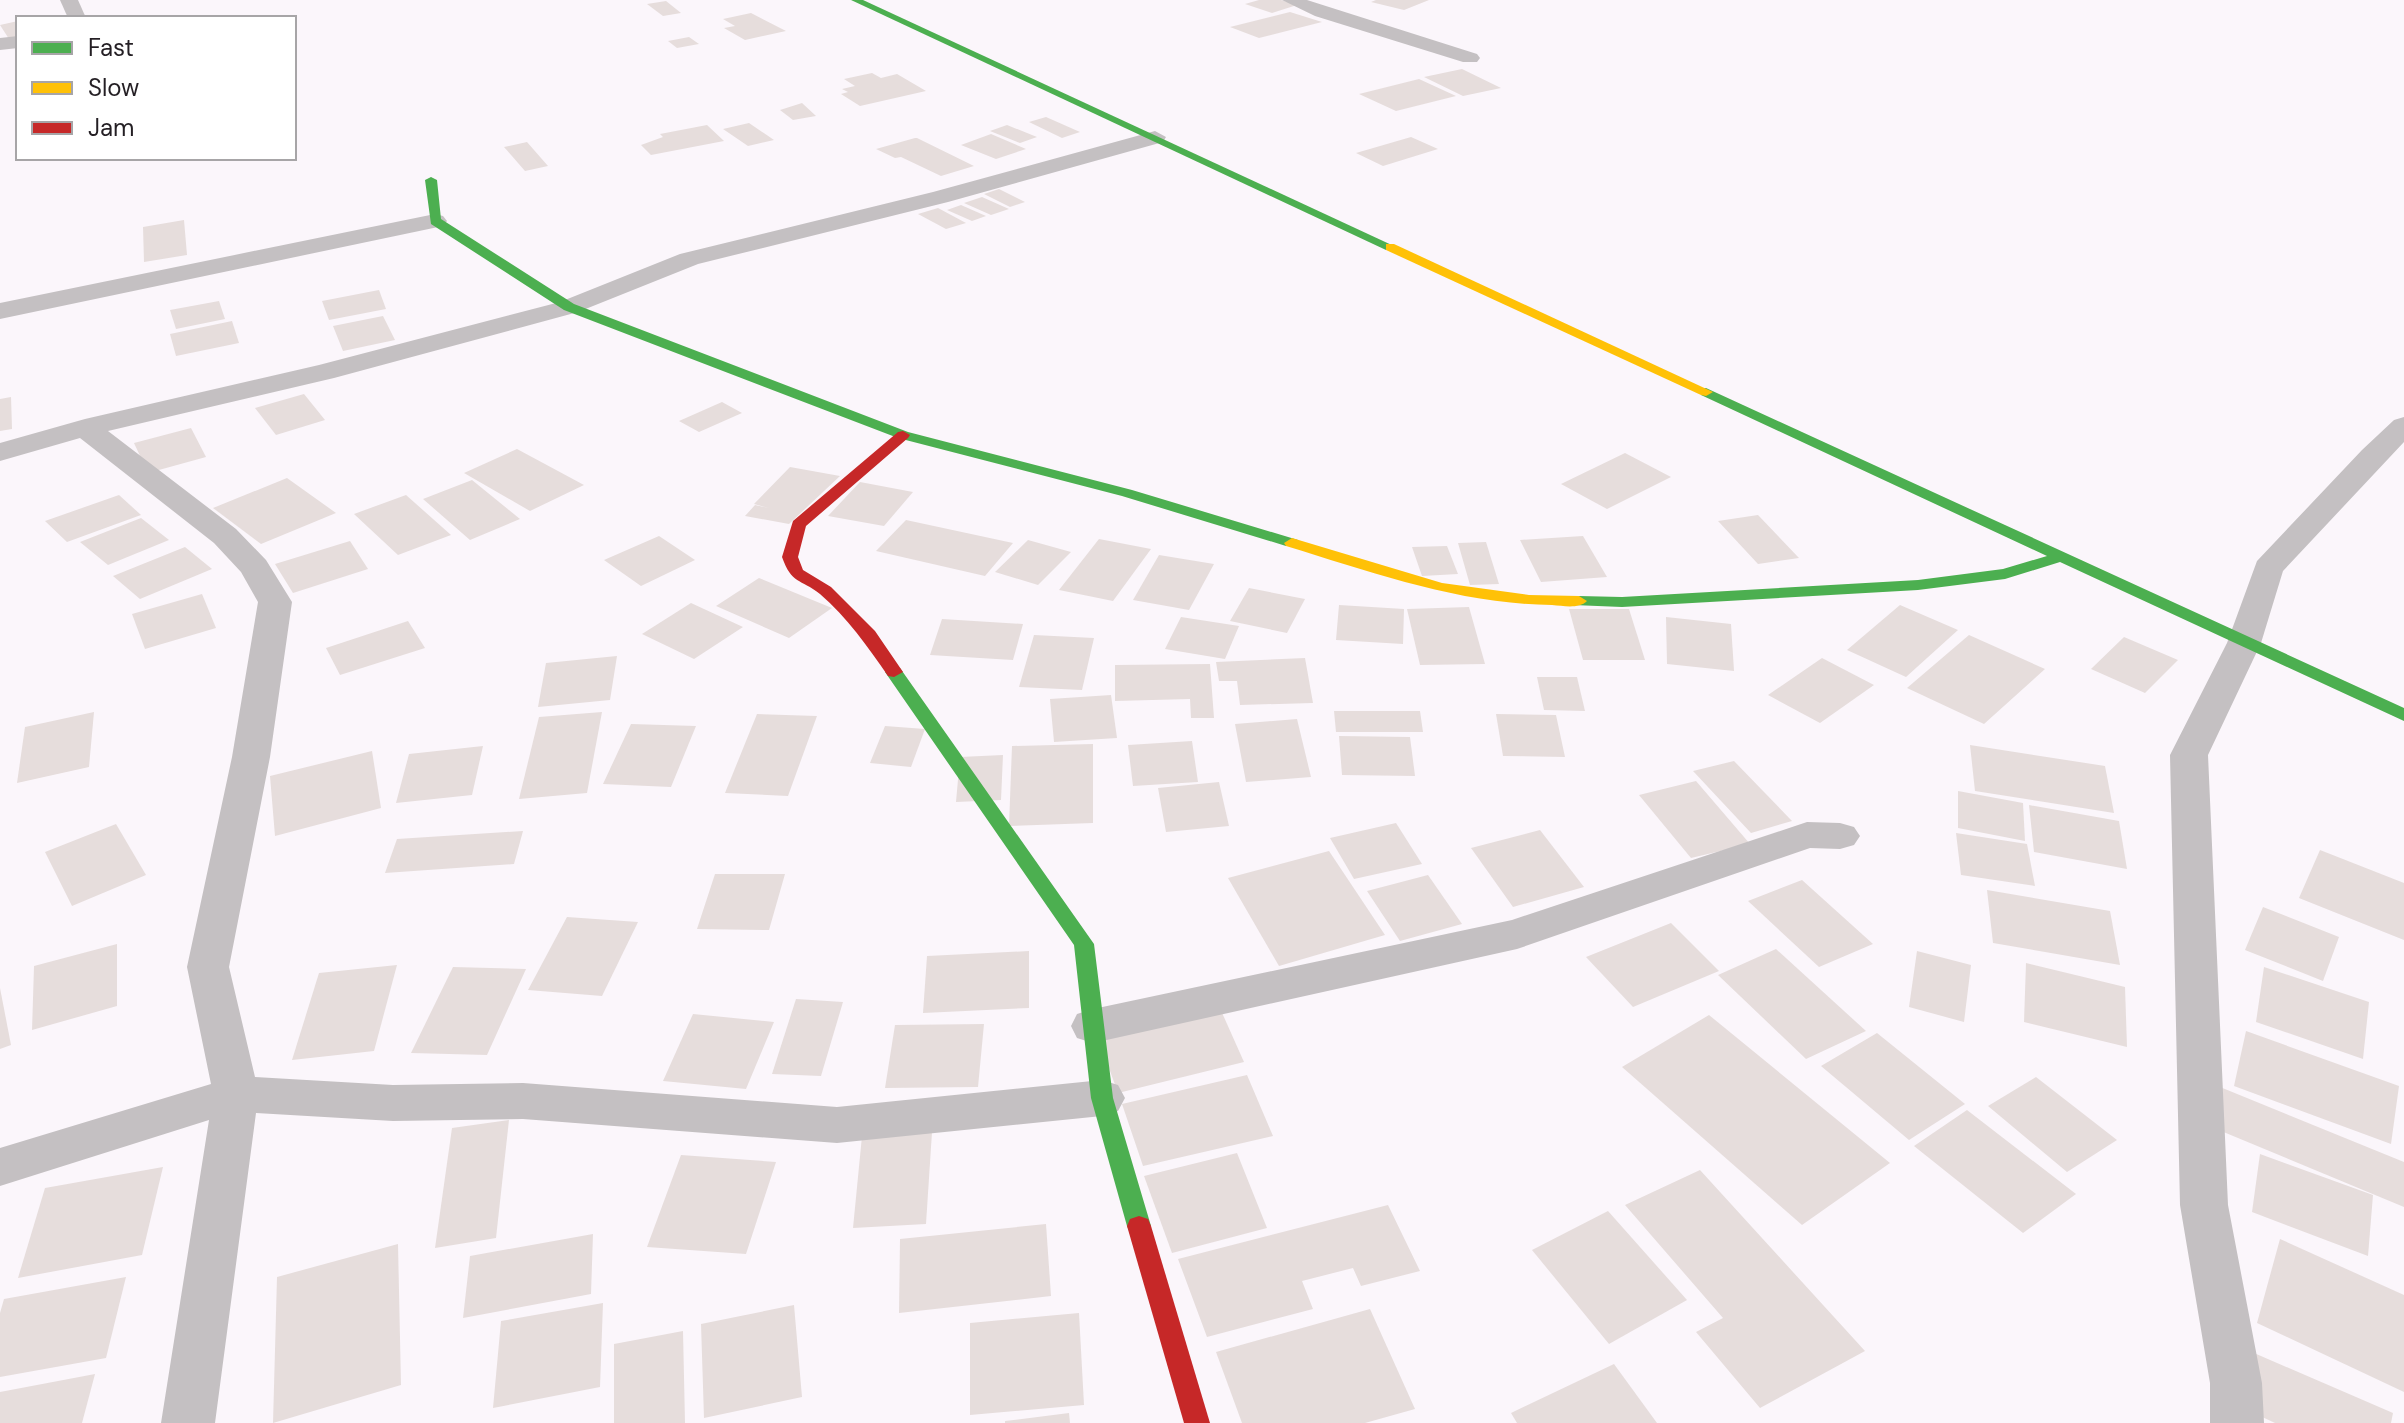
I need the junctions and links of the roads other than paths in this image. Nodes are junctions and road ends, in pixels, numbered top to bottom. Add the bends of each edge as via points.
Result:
1 (856, 0) edge
2 (1291, 0) edge
3 (1470, 58) dead end
4 (1155, 137) junction
5 (431, 180) dead end
6 (435, 221) junction
7 (569, 307) junction
8 (0, 311) edge
9 (2404, 426) edge
10 (85, 428) junction
11 (903, 435) junction
12 (0, 452) edge
13 (2060, 557) junction
14 (2244, 643) junction
15 (2404, 715) edge
16 (1840, 836) dead end
17 (1093, 1026) junction
18 (236, 1094) junction
19 (1102, 1098) junction
20 (0, 1167) edge
21 (188, 1423) edge
22 (1197, 1423) edge
23 (2237, 1423) edge

1 - 4 street
2 - 3 street
4 - 7 street via 689,259
4 - 13 street
5 - 6 street
6 - 7 street
6 - 8 street
7 - 10 street
7 - 11 street
9 - 14 street via 2268,568
10 - 12 street
10 - 18 street via 225,536 255,567 275,602 251,757 208,967
11 - 13 street via 1127,493 1440,588 1529,600 1622,602 1918,585 2005,574
11 - 17 street via 799,524 790,557 796,573 825,590 869,635 1084,944
13 - 14 street
14 - 15 street
14 - 23 street via 2189,755 2204,1205 2236,1383
16 - 17 street via 1807,835 1517,934
17 - 19 street
18 - 19 street via 393,1103 523,1101 837,1125
18 - 20 street
18 - 21 street
19 - 22 street

